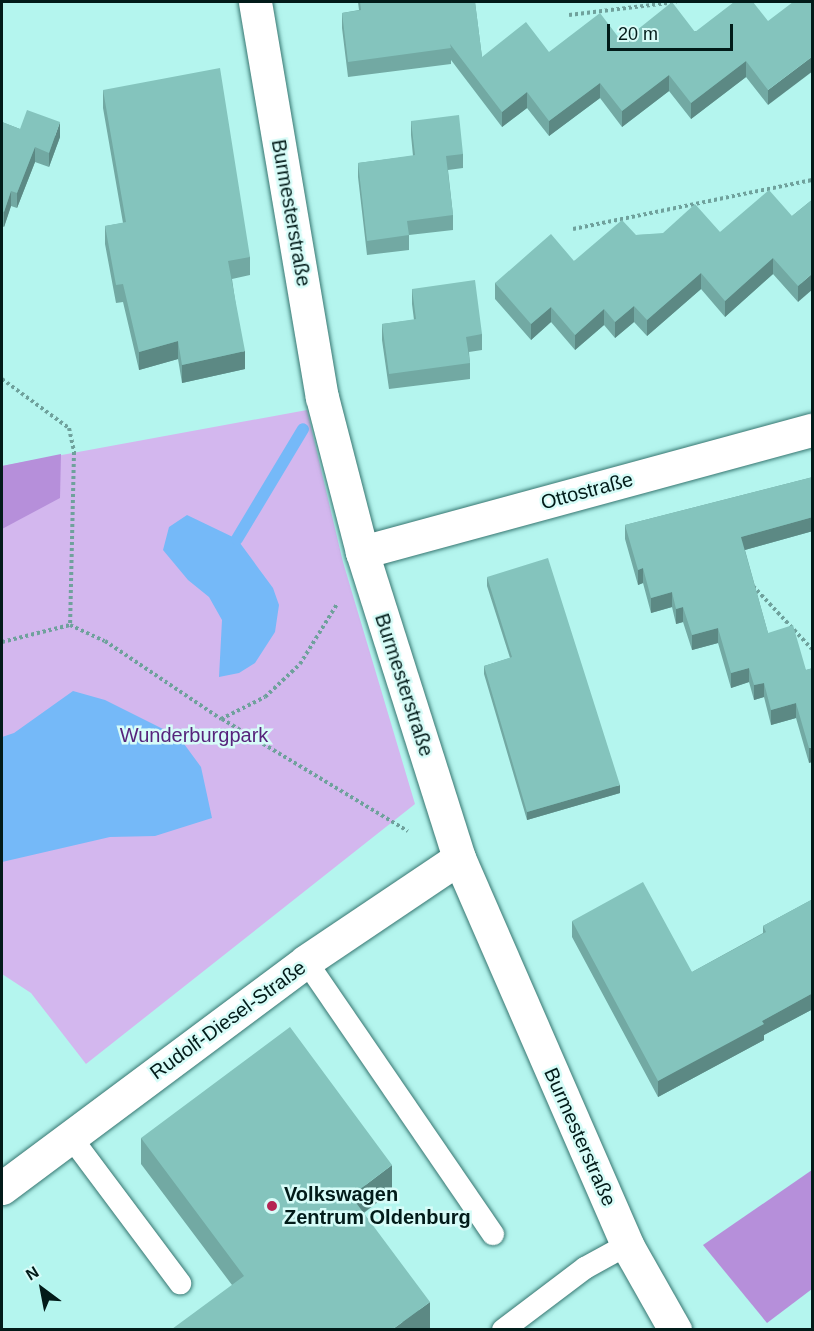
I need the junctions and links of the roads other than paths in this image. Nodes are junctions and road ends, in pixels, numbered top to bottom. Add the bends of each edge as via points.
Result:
1 (255, 2) edge
2 (813, 430) edge
3 (362, 552) junction
4 (459, 858) junction
5 (306, 961) junction
6 (70, 1136) junction
7 (2, 1188) edge
8 (493, 1234) dead end
9 (627, 1245) junction
10 (180, 1283) dead end
11 (503, 1329) edge
12 (675, 1329) edge

1 - 3 street, Burmesterstraße via 322,397
2 - 3 street, Ottostraße
3 - 4 street, Burmesterstraße
4 - 5 street, Rudolf-Diesel-Straße
4 - 9 street, Burmesterstraße
5 - 6 street, Rudolf-Diesel-Straße
5 - 8 lane
6 - 7 street, Rudolf-Diesel-Straße
6 - 10 lane
9 - 11 lane via 585,1268
9 - 12 street, Burmesterstraße

